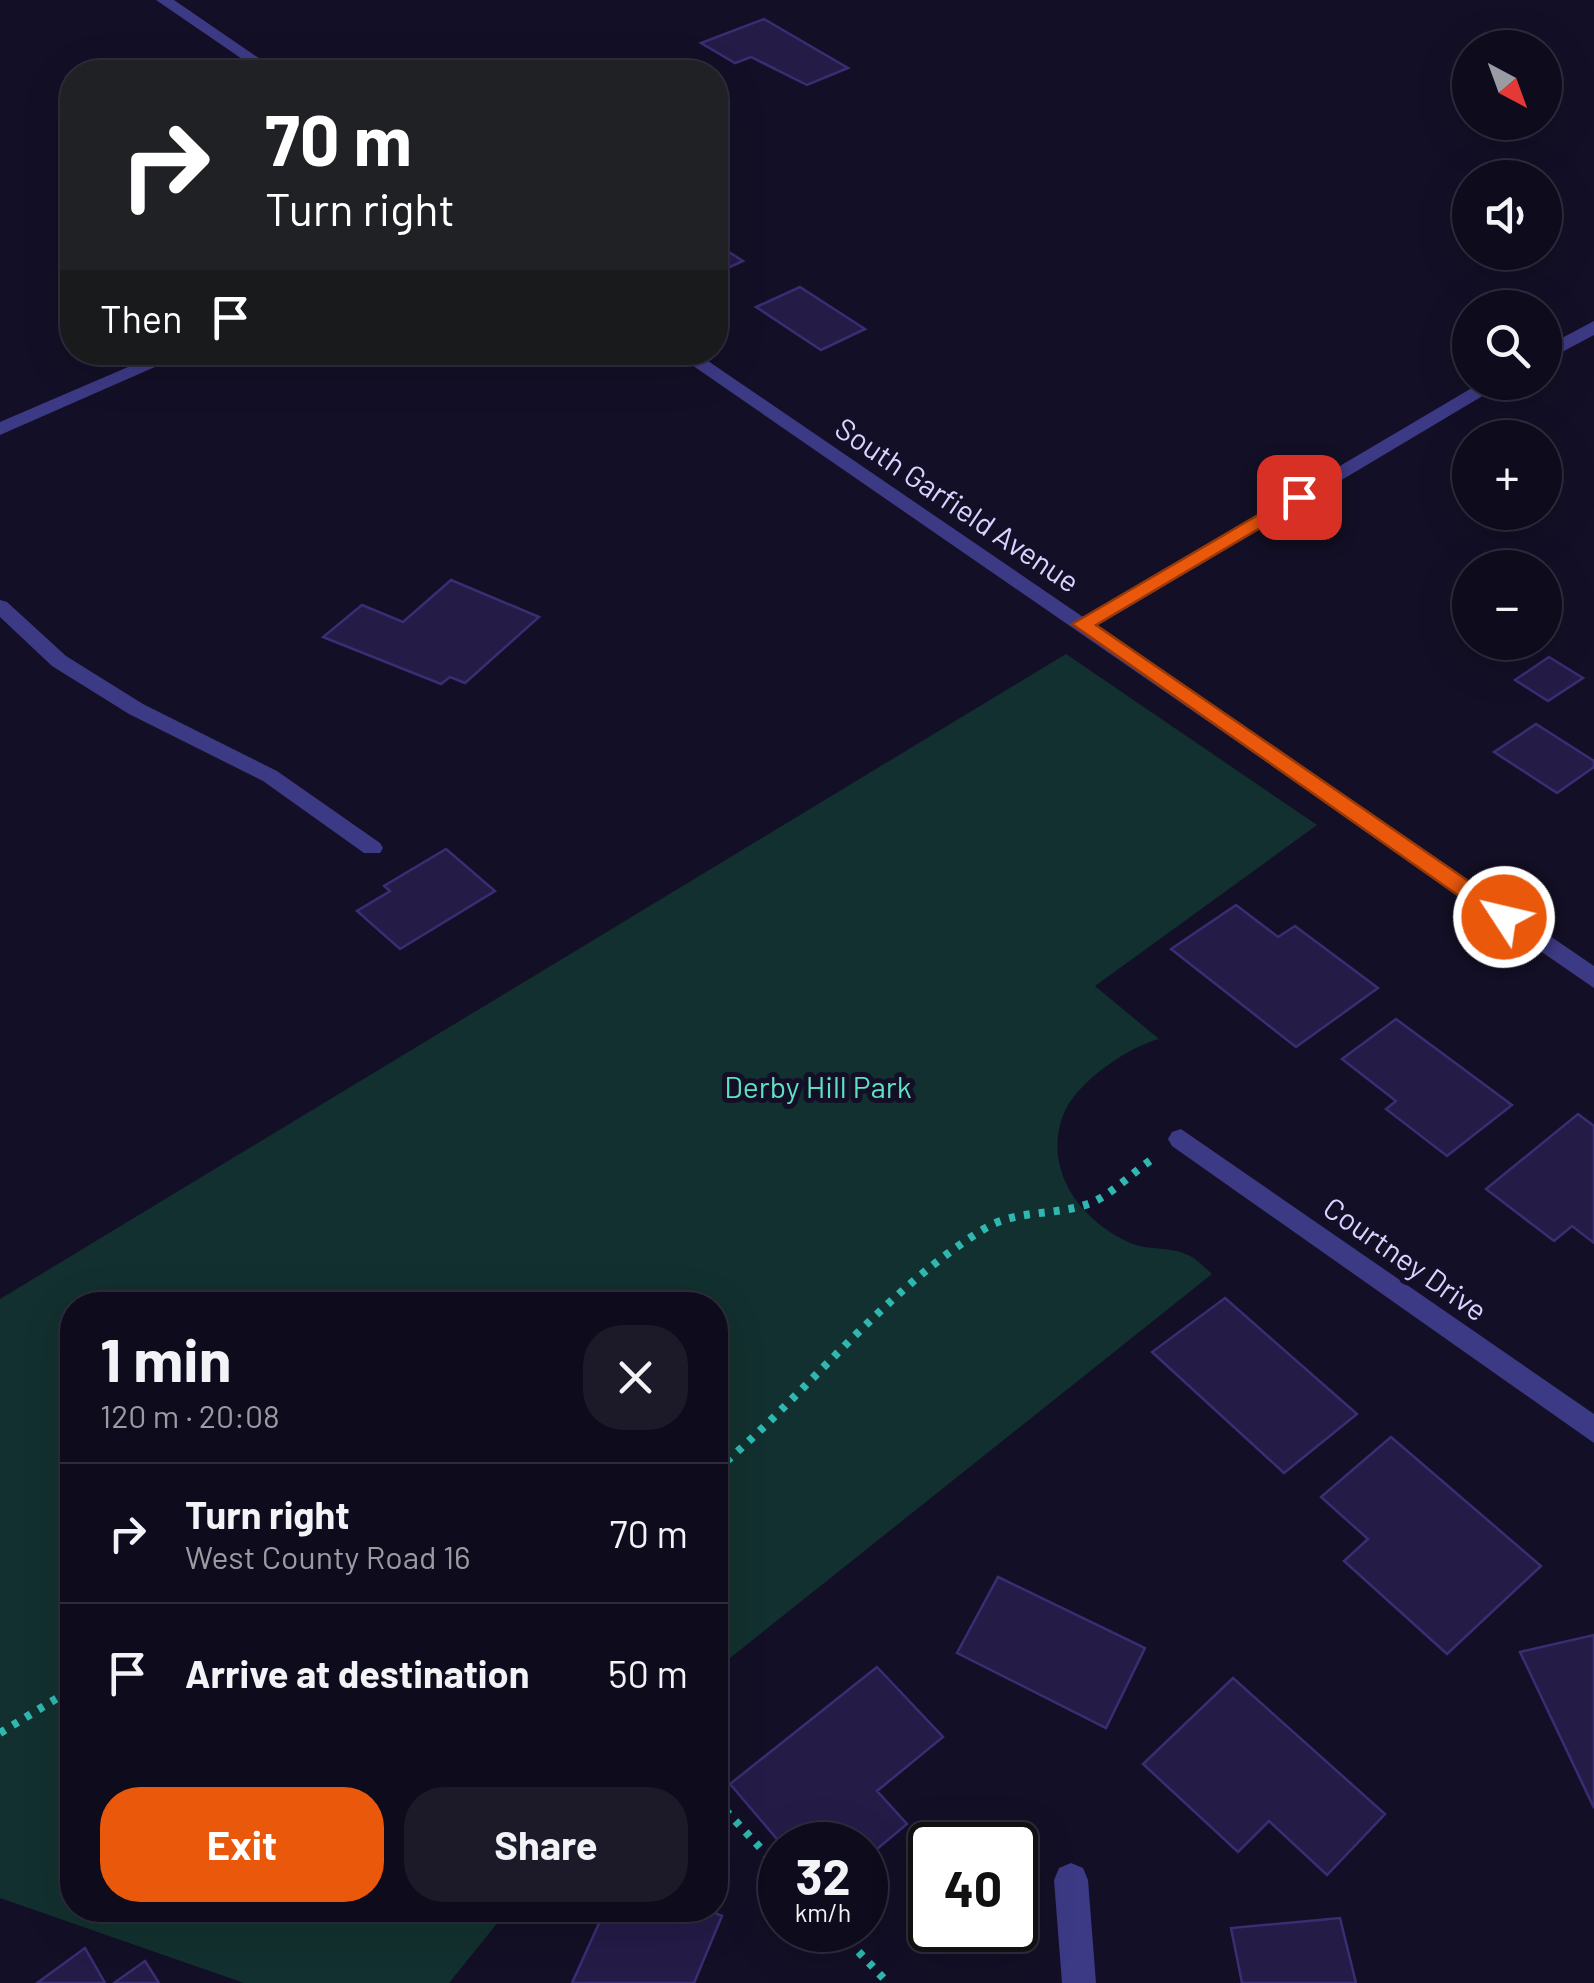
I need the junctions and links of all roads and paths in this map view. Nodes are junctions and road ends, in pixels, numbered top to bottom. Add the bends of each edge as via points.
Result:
1 (164, 0) edge
2 (253, 60) edge
3 (1594, 327) edge
4 (1562, 345) edge
5 (150, 365) edge
6 (701, 365) edge
7 (1466, 400) edge
8 (0, 429) edge
9 (0, 606) edge
10 (1082, 624) junction
11 (372, 848) dead end
12 (1594, 979) edge
13 (1181, 1139) joint
14 (1594, 1430) edge
15 (728, 1460) edge
16 (60, 1696) edge
17 (0, 1733) edge
18 (728, 1814) edge
19 (758, 1846) edge
20 (1071, 1880) dead end
21 (859, 1952) edge
22 (888, 1983) edge
23 (1080, 1983) edge

1 - 2 street
3 - 4 street
5 - 8 street
6 - 10 street, South Garfield Avenue
7 - 10 street
9 - 11 lane via 59,661 136,709 270,776
10 - 12 street, South Garfield Avenue
13 - 14 street, Courtney Drive
13 - 15 path via 1089,1204 1036,1210 986,1227 865,1327
16 - 17 path
18 - 19 path
20 - 23 street
21 - 22 path

